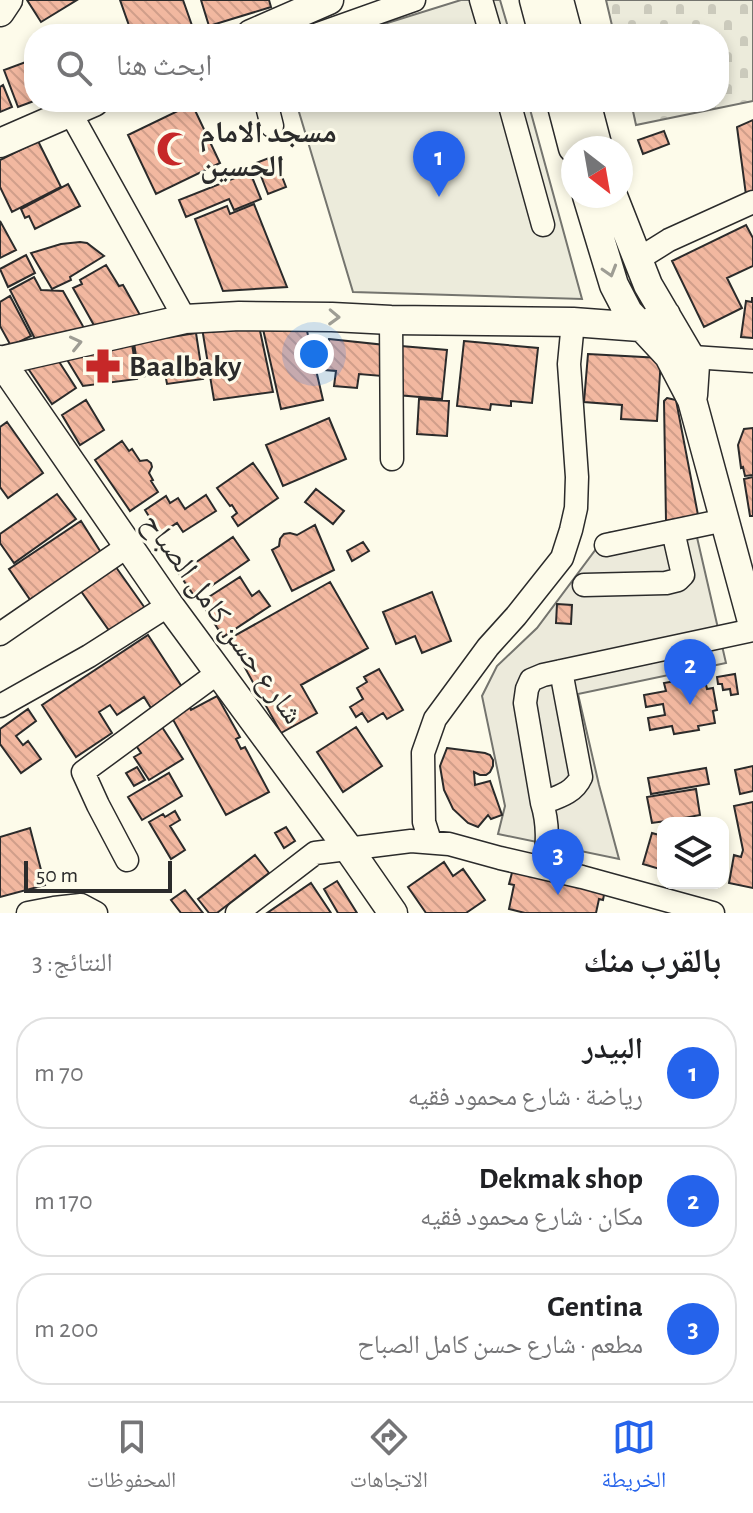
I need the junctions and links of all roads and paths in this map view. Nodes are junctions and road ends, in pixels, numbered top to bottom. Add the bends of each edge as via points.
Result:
1 (8, 0) edge
2 (329, 0) edge
3 (414, 0) edge
4 (481, 0) edge
5 (534, 0) edge
6 (559, 0) edge
7 (0, 12) edge
8 (274, 24) edge
9 (346, 24) edge
10 (488, 24) edge
11 (540, 24) edge
12 (565, 24) edge
13 (71, 112) edge
14 (84, 112) edge
15 (268, 112) edge
16 (512, 112) edge
17 (564, 112) edge
18 (589, 112) edge
19 (272, 126) dead end
20 (570, 136) edge
21 (595, 136) edge
22 (0, 143) edge
23 (753, 202) edge
24 (591, 208) edge
25 (618, 208) edge
26 (543, 225) dead end
27 (637, 260) junction
28 (666, 315) junction
29 (185, 319) junction
30 (391, 320) junction
31 (573, 322) junction
32 (640, 327) junction
33 (680, 356) junction
34 (0, 360) edge
35 (753, 361) edge
36 (392, 459) dead end
37 (725, 520) junction
38 (673, 531) junction
39 (606, 545) dead end
40 (128, 546) junction
41 (584, 585) dead end
42 (169, 605) junction
43 (753, 628) edge
44 (0, 634) edge
45 (561, 671) junction
46 (219, 672) junction
47 (0, 706) edge
48 (542, 803) junction
49 (430, 841) junction
50 (348, 848) junction
51 (127, 860) dead end
52 (545, 868) junction
53 (28, 913) edge
54 (96, 913) edge
55 (237, 913) edge
56 (393, 913) edge
57 (713, 913) edge

1 - 7 main road
2 - 8 main road
3 - 9 street
4 - 10 street
5 - 11 main road
6 - 12 main road
13 - 22 main road
14 - 29 street
15 - 19 street
16 - 26 street
17 - 20 main road
18 - 21 main road
23 - 27 street
24 -> 32 main road via 614,285
25 - 27 main road
27 - 28 main road
28 - 32 main road
28 - 33 main road
29 -> 30 main road
34 -> 29 main road
30 - 31 main road
30 - 36 street
31 - 32 main road
31 - 49 street via 569,364 577,477 571,530 562,558 435,719 423,753 424,822
32 - 33 main road
33 - 35 street
33 - 37 main road
34 - 40 main road, شارع حسن كامل الصباح
37 - 38 street
37 - 43 main road
38 - 39 street
38 - 41 street via 683,575 678,580
40 - 42 main road, شارع حسن كامل الصباح
40 - 44 street
42 - 46 main road, شارع حسن كامل الصباح
42 - 47 street
43 - 45 street
45 - 48 street via 531,680 527,689
45 - 48 street via 581,777 566,794
46 - 50 main road, شارع حسن كامل الصباح
46 - 51 street via 83,772
48 - 52 street via 548,831
49 - 50 street
49 - 52 street
50 - 55 street via 315,853
50 - 56 main road, شارع حسن كامل الصباح
52 - 57 street
53 - 54 street via 81,905

